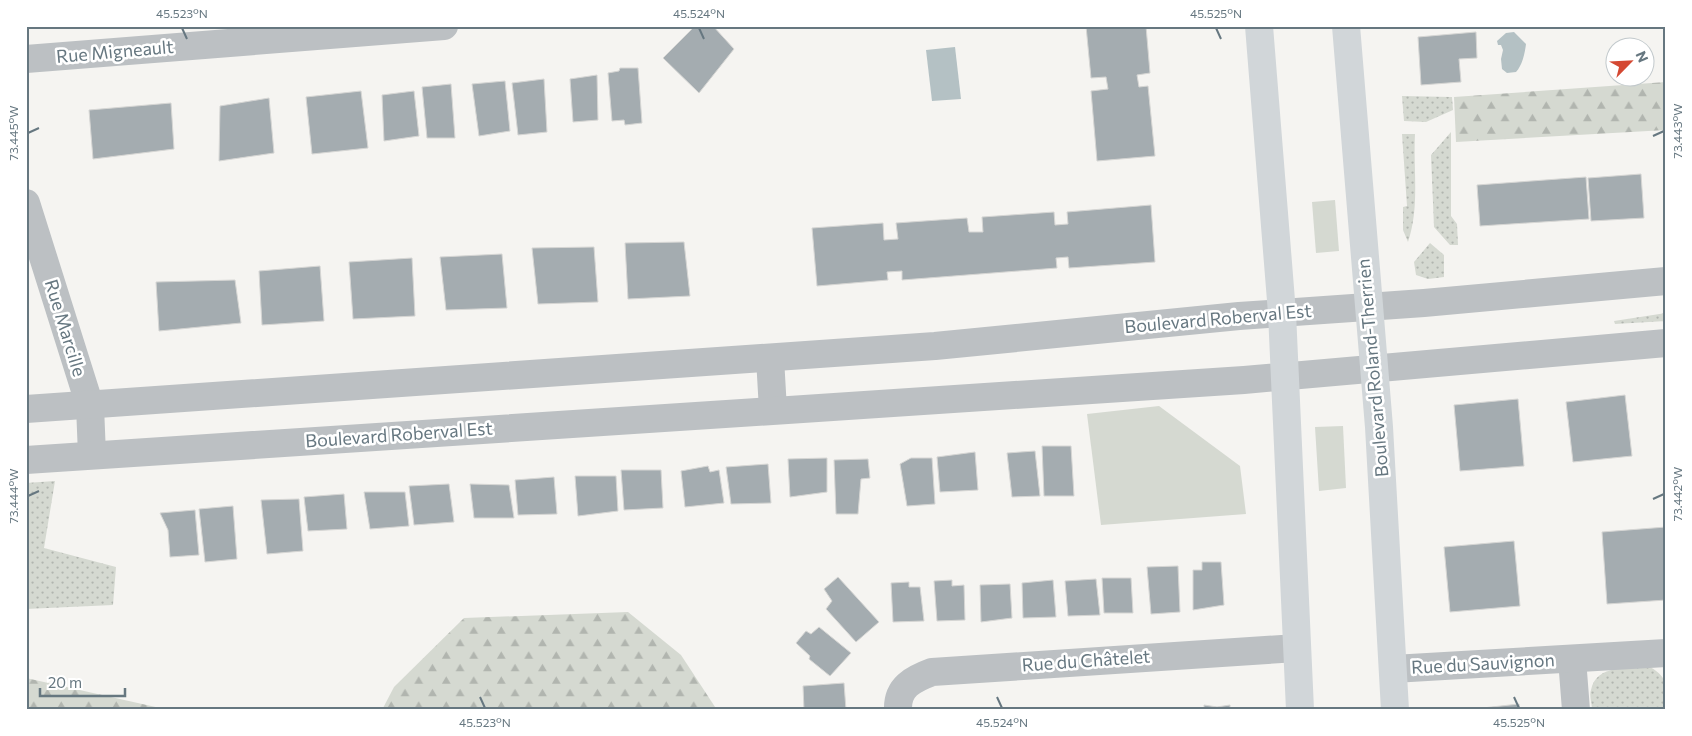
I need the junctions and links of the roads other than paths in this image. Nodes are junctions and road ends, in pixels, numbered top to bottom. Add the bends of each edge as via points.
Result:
1 (444, 26) edge
2 (1259, 26) edge
3 (1346, 26) edge
4 (342, 30) edge
5 (26, 59) edge
6 (26, 203) edge
7 (1666, 280) edge
8 (1368, 307) junction
9 (1282, 313) junction
10 (1666, 343) edge
11 (770, 358) junction
12 (1374, 368) junction
13 (1286, 376) junction
14 (90, 406) junction
15 (26, 409) edge
16 (773, 410) junction
17 (92, 455) junction
18 (26, 460) edge
19 (1298, 648) junction
20 (1666, 653) edge
21 (1572, 659) junction
22 (1393, 670) junction
23 (898, 710) edge
24 (1300, 710) edge
25 (1395, 710) edge
26 (1576, 710) edge

1 - 4 street, Rue Migneault
2 - 9 main road
3 - 8 main road, Boulevard Roland-Therrien
4 - 5 street, Rue Migneault
6 - 14 street, Rue Marcille
7 - 8 street, Boulevard Roberval Est
8 - 9 street, Boulevard Roberval Est
8 - 12 main road, Boulevard Roland-Therrien
9 - 11 street, Boulevard Roberval Est
9 - 13 main road
10 - 12 street, Boulevard Roberval Est
11 - 14 street, Boulevard Roberval Est
11 - 16 street
12 - 13 street, Boulevard Roberval Est
12 - 22 main road, Boulevard Roland-Therrien
13 - 16 street, Boulevard Roberval Est
13 - 19 main road
14 - 15 street, Boulevard Roberval Est
14 - 17 street, Rue Marcille
16 - 17 street, Boulevard Roberval Est
17 - 18 street, Boulevard Roberval Est
19 - 23 street, Rue du Châtelet via 932,672 912,679 898,699
19 - 24 main road
20 - 21 street, Rue du Sauvignon
21 - 22 street, Rue du Sauvignon
21 - 26 street, Rue du Sauvignon
22 - 25 main road, Boulevard Roland-Therrien

